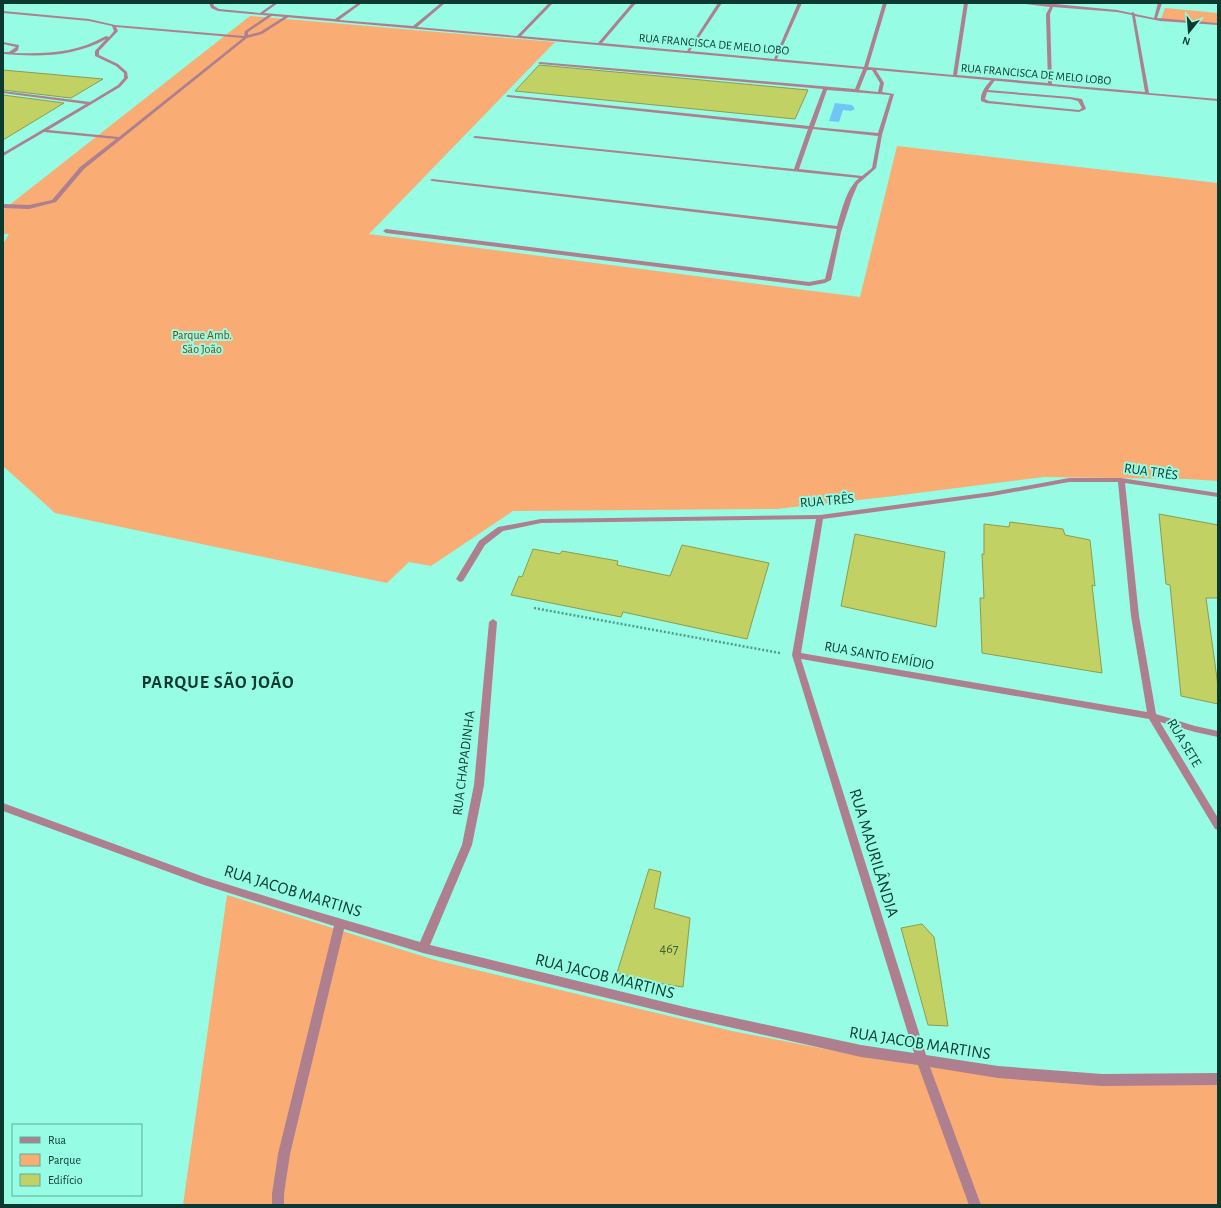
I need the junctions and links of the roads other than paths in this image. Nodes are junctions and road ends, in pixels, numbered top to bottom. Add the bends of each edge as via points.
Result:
1 (211, 3) edge
2 (276, 3) edge
3 (360, 3) edge
4 (443, 3) edge
5 (551, 3) edge
6 (634, 3) edge
7 (720, 3) edge
8 (800, 3) edge
9 (885, 3) edge
10 (966, 3) edge
11 (1019, 3) edge
12 (1066, 3) edge
13 (1160, 3) edge
14 (1052, 6) junction
15 (3, 12) edge
16 (1133, 13) junction
17 (260, 14) junction
18 (271, 15) junction
19 (288, 16) junction
20 (1156, 19) junction
21 (336, 20) junction
22 (1218, 24) edge
23 (115, 26) junction
24 (415, 27) junction
25 (112, 35) junction
26 (246, 37) junction
27 (518, 37) junction
28 (3, 43) edge
29 (599, 44) junction
30 (688, 52) junction
31 (3, 53) edge
32 (9, 54) junction
33 (775, 60) junction
34 (540, 63) dead end
35 (865, 69) junction
36 (873, 69) junction
37 (955, 77) junction
38 (994, 80) junction
39 (1050, 85) junction
40 (825, 89) junction
41 (856, 91) junction
42 (985, 91) junction
43 (3, 92) edge
44 (880, 93) junction
45 (1147, 93) junction
46 (508, 96) dead end
47 (1218, 100) edge
48 (91, 103) junction
49 (812, 128) junction
50 (43, 131) junction
51 (880, 135) junction
52 (475, 137) dead end
53 (120, 138) junction
54 (3, 155) edge
55 (796, 170) junction
56 (862, 177) junction
57 (432, 180) dead end
58 (3, 206) edge
59 (840, 228) junction
60 (386, 231) dead end
61 (1120, 480) junction
62 (1218, 494) edge
63 (820, 516) junction
64 (460, 579) dead end
65 (493, 622) dead end
66 (796, 656) junction
67 (1152, 716) junction
68 (1218, 734) edge
69 (3, 807) edge
70 (1218, 826) edge
71 (340, 924) junction
72 (423, 948) junction
73 (921, 1059) junction
74 (1218, 1079) edge
75 (278, 1205) edge
76 (975, 1205) edge

1 - 17 street, RUA FRANCISCA DE MELO LOBO via 212,7 218,10
2 - 17 street
3 - 21 street
4 - 24 street
5 - 27 street
6 - 29 street
7 - 30 street
8 - 33 street
9 - 35 street
10 - 37 street
11 - 14 street
12 - 14 street
13 - 20 street
14 - 16 street
14 - 39 street via 1048,14
15 - 23 street via 89,20
16 - 20 street
16 - 45 street
17 - 18 street, RUA FRANCISCA DE MELO LOBO
18 - 19 street, RUA FRANCISCA DE MELO LOBO
18 - 26 street via 246,32
19 - 21 street, RUA FRANCISCA DE MELO LOBO
19 - 26 street via 261,33
20 - 22 street
21 - 24 street, RUA FRANCISCA DE MELO LOBO
23 - 25 street via 116,31
23 - 26 street
24 - 27 street, RUA FRANCISCA DE MELO LOBO
25 - 32 street via 70,52
25 - 48 street via 97,51 97,56 117,65 126,73 126,78 119,86
26 - 53 street
27 - 29 street, RUA FRANCISCA DE MELO LOBO
28 - 32 street via 18,46
29 - 30 street, RUA FRANCISCA DE MELO LOBO
30 - 33 street, RUA FRANCISCA DE MELO LOBO
31 - 32 street
33 - 35 street, RUA FRANCISCA DE MELO LOBO
34 - 40 street
35 - 36 street, RUA FRANCISCA DE MELO LOBO
35 - 41 street
36 - 37 street, RUA FRANCISCA DE MELO LOBO
36 - 44 street via 882,83
37 - 38 street, RUA FRANCISCA DE MELO LOBO
38 - 39 street, RUA FRANCISCA DE MELO LOBO
38 - 42 street
39 - 45 street, RUA FRANCISCA DE MELO LOBO
40 - 41 street
40 - 49 street
41 - 44 street
42 - 42 street via 983,100 993,104 1079,111 1084,109 1080,100 1076,99
43 - 48 street
44 - 51 street via 892,94
45 - 47 street, RUA FRANCISCA DE MELO LOBO
46 - 49 street
48 - 50 street
49 - 51 street
49 - 55 street
50 - 53 street
50 - 54 street
51 - 56 street via 874,168
52 - 55 street
53 - 58 street via 82,168 54,201 29,207
55 - 56 street
56 - 59 street via 854,186
57 - 59 street
59 - 60 street via 828,280 809,284
61 - 62 street, RUA TRÊS
61 - 63 street, RUA TRÊS via 1069,480 992,494
61 - 67 street via 1134,616
63 - 64 street, RUA TRÊS via 541,521 501,529 482,543
63 - 66 street
65 - 72 street, RUA CHAPADINHA via 479,785 467,844
66 - 67 street, RUA SANTO EMÍDIO
66 - 73 street, RUA MAURILÂNDIA
67 - 68 street, RUA SANTO EMÍDIO
67 - 70 street, RUA SETE
69 - 71 street, RUA JACOB MARTINS via 204,881
71 - 72 street, RUA JACOB MARTINS
71 - 75 street via 284,1154
72 - 73 street, RUA JACOB MARTINS via 689,1013 861,1051
73 - 74 street, RUA JACOB MARTINS via 998,1072 1102,1080
73 - 76 street, RUA MAURILÂNDIA

